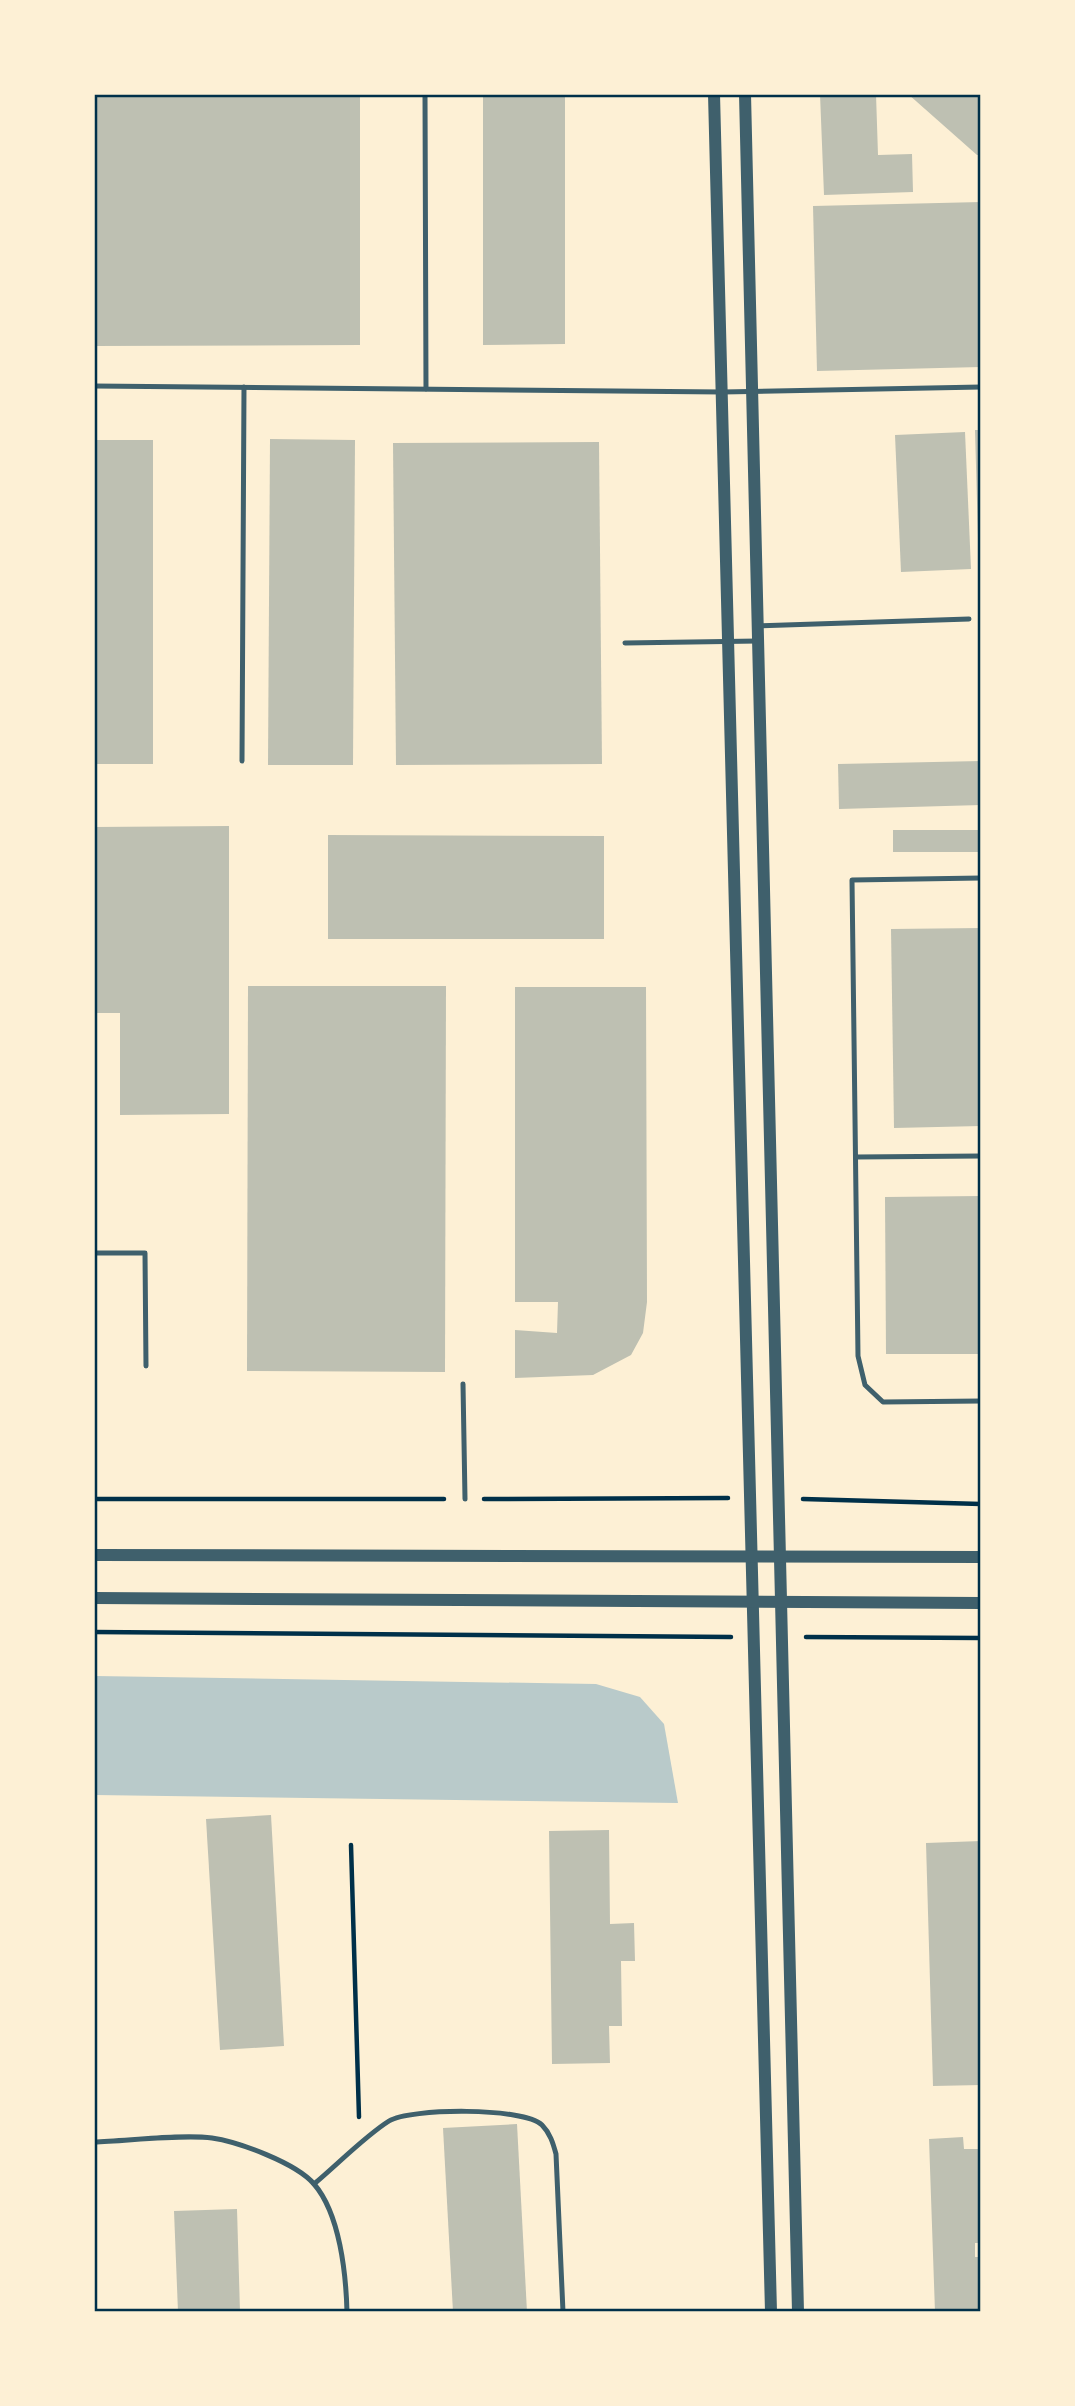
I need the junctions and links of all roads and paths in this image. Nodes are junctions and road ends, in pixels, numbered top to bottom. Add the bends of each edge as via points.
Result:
1 (425, 94) edge
2 (714, 94) edge
3 (745, 94) edge
4 (94, 386) edge
5 (243, 387) junction
6 (981, 387) edge
7 (426, 389) junction
8 (722, 392) junction
9 (752, 392) junction
10 (969, 619) dead end
11 (757, 626) junction
12 (729, 641) junction
13 (758, 641) junction
14 (625, 643) dead end
15 (242, 761) dead end
16 (981, 878) edge
17 (981, 1156) edge
18 (856, 1157) junction
19 (94, 1253) edge
20 (146, 1366) dead end
21 (463, 1384) dead end
22 (981, 1401) edge
23 (752, 1498) junction
24 (94, 1499) edge
25 (466, 1499) junction
26 (778, 1499) junction
27 (981, 1504) edge
28 (94, 1555) edge
29 (754, 1555) junction
30 (779, 1555) junction
31 (981, 1557) edge
32 (94, 1598) edge
33 (755, 1600) junction
34 (781, 1600) junction
35 (981, 1603) edge
36 (94, 1632) edge
37 (755, 1637) junction
38 (782, 1637) junction
39 (981, 1638) edge
40 (351, 1845) dead end
41 (94, 2142) edge
42 (360, 2146) junction
43 (314, 2184) junction
44 (347, 2312) edge
45 (563, 2312) edge
46 (771, 2312) edge
47 (798, 2312) edge

1 - 7 lane
2 - 8 street
3 - 9 street
4 - 5 lane
5 - 7 lane
5 - 15 lane
6 - 9 lane
7 - 8 lane
8 - 9 lane
8 - 12 street
9 - 11 street
10 - 11 lane
11 - 13 street
12 - 13 lane
12 - 14 lane
12 - 23 street
13 - 26 street
16 - 18 lane via 852,880
17 - 18 lane
18 - 22 lane via 858,1356 865,1385 883,1402
19 - 20 lane via 145,1253
21 - 25 lane
23 - 25 path
23 - 29 street
24 - 25 path
26 - 27 path
26 - 30 street
28 - 29 street
29 - 30 street
29 - 33 street
30 - 31 street
30 - 34 street
32 - 33 street
33 - 34 street
33 - 37 street
34 - 35 street
34 - 38 street
36 - 37 path
37 - 46 street
38 - 39 path
38 - 47 street
40 - 42 path
41 - 43 lane via 211,2138 252,2150
42 - 43 lane
42 - 45 lane via 389,2121 405,2115 502,2112 541,2123 556,2154
43 - 44 lane via 334,2224 346,2271

